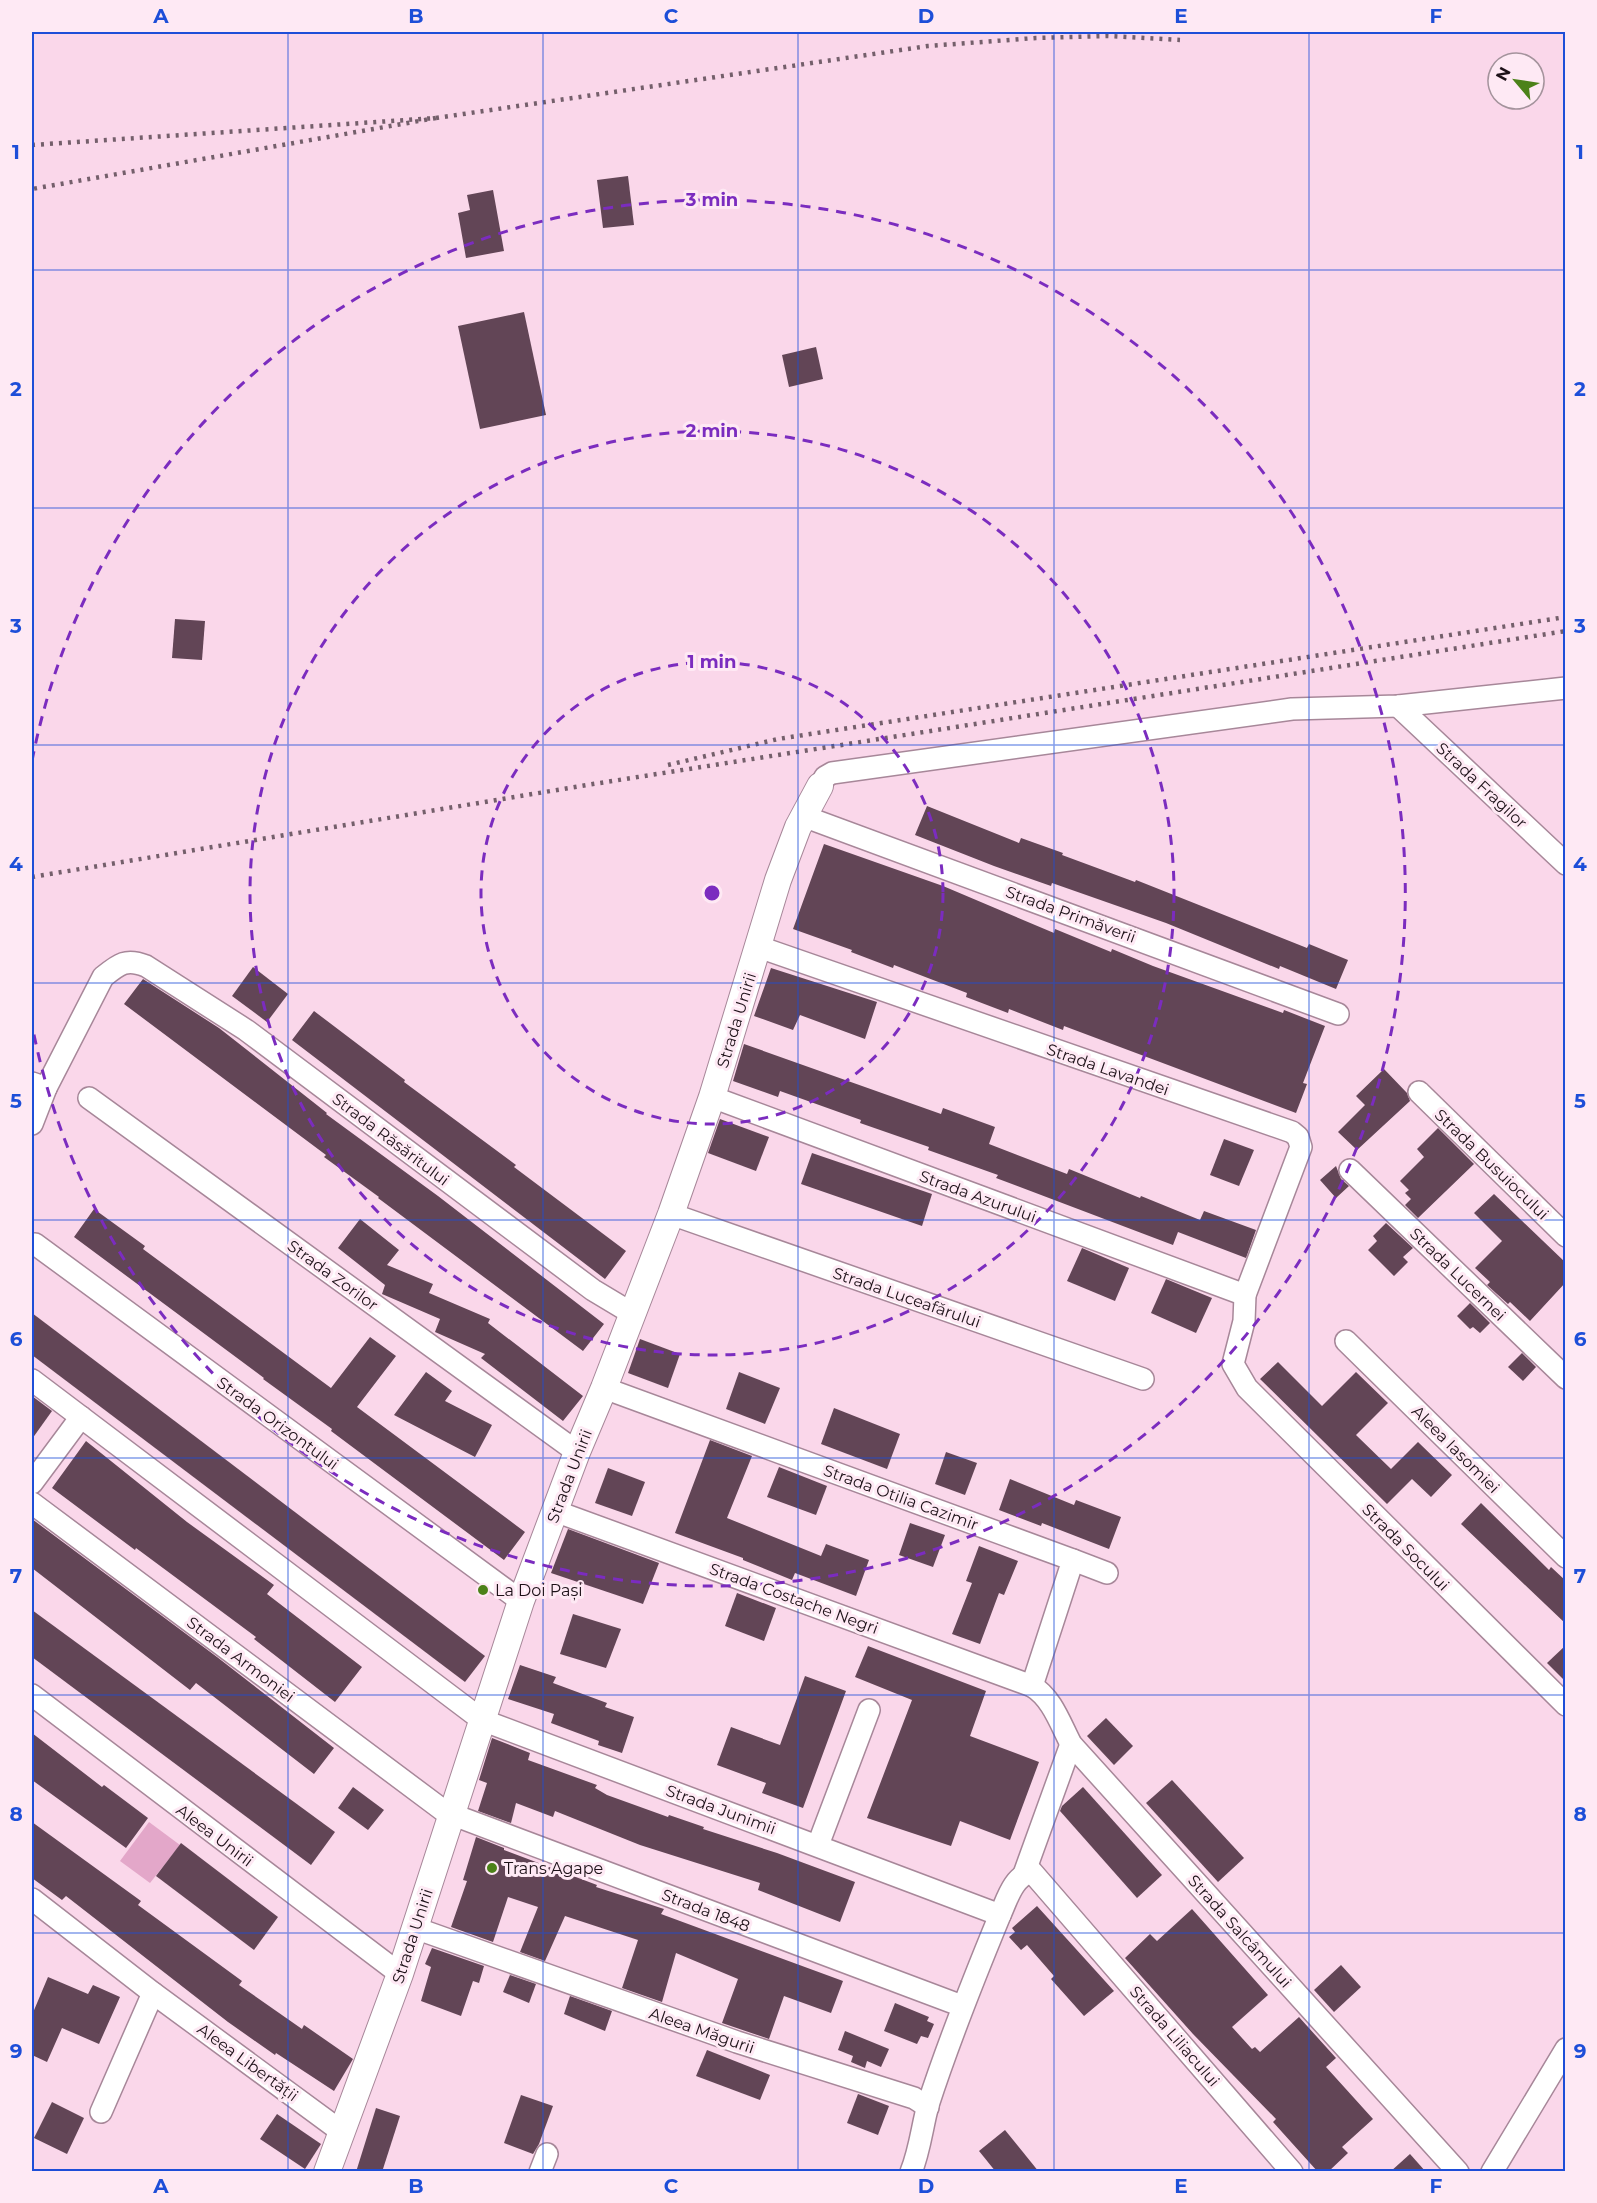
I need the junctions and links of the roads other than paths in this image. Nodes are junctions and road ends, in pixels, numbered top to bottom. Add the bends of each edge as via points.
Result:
1 (1566, 688) edge
2 (1398, 706) junction
3 (820, 786) joint
4 (803, 816) junction
5 (1566, 864) edge
6 (759, 947) junction
7 (1338, 1014) dead end
8 (39, 1086) edge
9 (1419, 1092) dead end
10 (712, 1097) junction
11 (89, 1098) dead end
12 (32, 1124) edge
13 (1350, 1170) dead end
14 (671, 1214) junction
15 (1566, 1236) edge
16 (35, 1244) dead end
17 (1245, 1294) junction
18 (633, 1314) junction
19 (1346, 1341) dead end
20 (1566, 1378) edge
21 (1143, 1379) dead end
22 (32, 1380) edge
23 (604, 1388) junction
24 (81, 1417) junction
25 (577, 1452) junction
26 (32, 1483) edge
27 (32, 1503) edge
28 (555, 1511) junction
29 (1566, 1557) edge
30 (1073, 1560) junction
31 (1107, 1573) dead end
32 (521, 1601) junction
33 (1032, 1686) junction
34 (32, 1695) edge
35 (1566, 1705) edge
36 (869, 1710) dead end
37 (482, 1720) junction
38 (1071, 1744) junction
39 (452, 1811) junction
40 (818, 1845) junction
41 (1024, 1874) junction
42 (32, 1899) edge
43 (1000, 1915) junction
44 (415, 1928) junction
45 (400, 1974) junction
46 (153, 1993) junction
47 (962, 2006) junction
48 (1566, 2049) edge
49 (928, 2107) junction
50 (102, 2112) dead end
51 (342, 2132) junction
52 (327, 2172) edge
53 (912, 2172) edge
54 (1292, 2172) edge
55 (1458, 2172) edge
56 (1492, 2172) edge

1 - 2 street
2 - 3 street via 1292,709 832,773
2 - 5 street, Strada Fragilor
3 - 4 street, Strada Unirii
4 - 6 street, Strada Unirii via 778,880
4 - 7 street, Strada Primăverii
6 - 10 street, Strada Unirii
6 - 17 street, Strada Lavandei via 1292,1132 1301,1147
8 - 12 street
8 - 18 street, Strada Răsăritului via 103,977 118,964 134,961 246,1030 593,1290
9 - 15 street, Strada Busuiocului
10 - 14 street, Strada Unirii
10 - 17 street, Strada Azurului
11 - 25 street, Strada Zorilor
13 - 20 street, Strada Lucernei
14 - 18 street, Strada Unirii
14 - 21 street, Strada Luceafǎrului
16 - 32 street, Strada Orizontului
17 - 35 street, Strada Socului via 1244,1321 1233,1364 1247,1388
18 - 23 street, Strada Unirii
19 - 29 street, Aleea Iasomiei
22 - 24 street
23 - 25 street, Strada Unirii
23 - 30 street, Strada Otilia Cazimir
24 - 26 street
24 - 37 street
25 - 28 street, Strada Unirii
27 - 39 street, Strada Armoniei via 444,1811
28 - 32 street, Strada Unirii
28 - 33 street, Strada Costache Negri
30 - 31 street, Strada Otilia Cazimir
30 - 33 street
32 - 37 street, Strada Unirii
33 - 38 street, Strada Salcâmului via 1048,1699
34 - 45 street, Aleea Unirii
36 - 40 street
37 - 39 street, Strada Unirii
37 - 40 street, Strada Junimii
38 - 41 street
38 - 55 street, Strada Salcâmului
39 - 44 street, Strada Unirii
39 - 47 street, Strada 1848 via 459,1817
40 - 43 street, Strada Junimii
41 - 43 street via 1017,1880
41 - 54 street, Strada Liliacului via 1032,1872
42 - 46 street, Aleea Libertății
43 - 47 street
44 - 45 street, Strada Unirii
44 - 49 street, Aleea Măgurii via 737,2042 914,2098
45 - 51 street, Strada Unirii
46 - 50 street
46 - 51 street, Aleea Libertății
47 - 49 street
48 - 56 street
49 - 53 street
51 - 52 street, Strada Unirii

